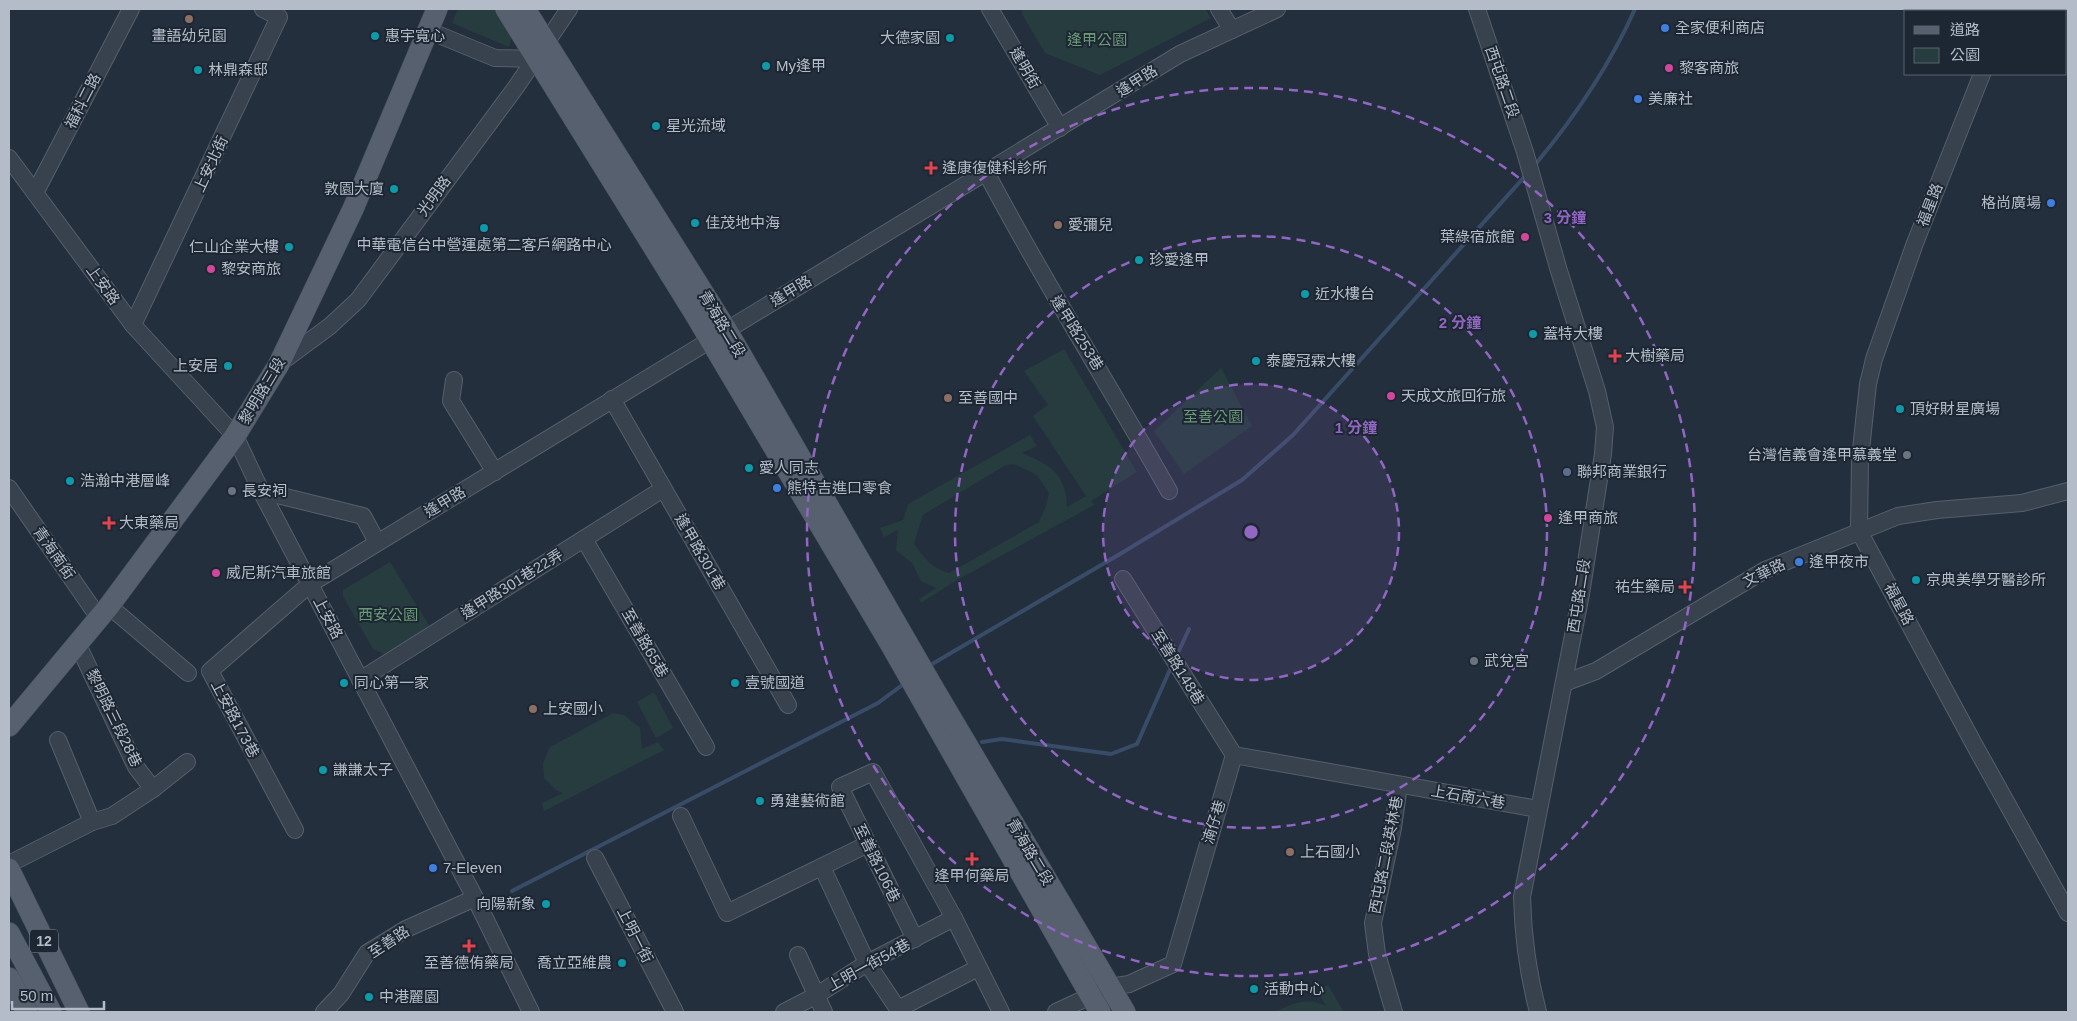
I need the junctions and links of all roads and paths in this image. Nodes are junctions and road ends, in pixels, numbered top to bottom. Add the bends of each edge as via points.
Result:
1 (131, 9) edge
2 (263, 9) edge
3 (437, 9) edge
4 (506, 9) edge
5 (525, 9) edge
6 (569, 9) edge
7 (990, 9) edge
8 (1219, 9) edge
9 (1277, 9) edge
10 (1477, 9) edge
11 (427, 30) junction
12 (1232, 30) junction
13 (541, 51) junction
14 (1982, 75) edge
15 (1060, 128) junction
16 (9, 158) edge
17 (987, 174) junction
18 (35, 193) junction
19 (133, 325) junction
20 (718, 334) junction
21 (279, 364) junction
22 (454, 380) dead end
23 (612, 399) junction
24 (235, 436) junction
25 (494, 472) junction
26 (9, 488) edge
27 (663, 489) junction
28 (261, 491) junction
29 (1169, 491) dead end
30 (2068, 491) edge
31 (1859, 531) junction
32 (584, 539) junction
33 (377, 542) junction
34 (1123, 579) dead end
35 (310, 584) junction
36 (104, 612) junction
37 (78, 645) junction
38 (188, 673) dead end
39 (360, 680) junction
40 (1564, 683) junction
41 (928, 694) junction
42 (788, 705) dead end
43 (9, 726) edge
44 (58, 740) dead end
45 (706, 748) dead end
46 (1234, 755) junction
47 (187, 762) dead end
48 (1399, 785) junction
49 (153, 789) junction
50 (1538, 809) junction
51 (681, 816) dead end
52 (92, 822) junction
53 (294, 830) dead end
54 (868, 844) junction
55 (595, 858) dead end
56 (9, 864) edge
57 (822, 867) junction
58 (9, 869) edge
59 (475, 898) junction
60 (2068, 913) edge
61 (954, 918) junction
62 (9, 933) edge
63 (915, 939) junction
64 (798, 955) dead end
65 (867, 963) junction
66 (978, 968) junction
67 (9, 978) edge
68 (1110, 987) junction
69 (817, 995) junction
70 (1096, 1004) edge
71 (899, 1011) edge
72 (27, 1012) edge
73 (51, 1012) edge
74 (79, 1012) edge
75 (324, 1012) edge
76 (531, 1012) edge
77 (675, 1012) edge
78 (784, 1012) edge
79 (824, 1012) edge
80 (1001, 1012) edge
81 (1056, 1012) edge
82 (1125, 1012) edge
83 (1394, 1012) edge
84 (1538, 1012) edge

1 - 18 street, 福科二路
2 - 19 street, 上安北街 via 279,17
3 - 11 main road, 黎明路三段
4 - 13 main road, 青海路二段
5 - 13 main road, 青海路二段
6 - 13 street, 光明路
7 - 15 street, 逢明街
8 - 12 street
9 - 12 street, 逢甲路
10 - 40 street, 西屯路二段 via 1526,156 1605,427 1581,594
11 - 13 street via 495,58
11 - 21 main road, 黎明路三段 via 353,209
12 - 15 street, 逢甲路 via 1180,54
13 - 20 main road, 青海路二段
13 - 21 street, 光明路 via 358,300 330,326
14 - 31 street, 福星路 via 1874,360 1868,384 1860,459
15 - 17 street, 逢甲路
16 - 18 street, 上安路
17 - 20 street, 逢甲路
17 - 29 street, 逢甲路253巷 via 1044,280
18 - 19 street, 上安路
19 - 24 street, 上安路
20 - 23 street, 逢甲路
20 - 41 main road, 青海路二段
21 - 24 main road, 黎明路三段
22 - 25 street via 451,402
23 - 25 street, 逢甲路
23 - 27 street, 逢甲路301巷
24 - 28 street, 上安路
24 - 36 main road, 黎明路三段
25 - 33 street, 逢甲路
26 - 36 street, 青海南街
27 - 32 street, 逢甲路301巷22弄
27 - 42 street, 逢甲路301巷
28 - 33 street via 363,516
28 - 35 street, 上安路
30 - 31 street, 文華路 via 2022,503 1898,516
31 - 40 street, 文華路 via 1766,570 1596,671
31 - 60 street, 福星路
32 - 39 street, 逢甲路301巷22弄
32 - 45 street, 至善路65巷
33 - 35 street, 逢甲路
34 - 46 street, 至善路148巷
35 - 39 street, 上安路
35 - 53 street, 上安路173巷 via 210,671
36 - 37 main road, 黎明路三段
36 - 38 street, 青海南街
37 - 43 main road, 黎明路三段
37 - 49 street, 黎明路三段28巷 via 136,767
39 - 59 street, 上安路
40 - 50 street, 西屯路二段
41 - 68 main road, 青海路二段
41 - 70 main road, 青海路二段
44 - 52 street
46 - 48 street
46 - 68 street, 湳仔巷 via 1173,964 1129,984
47 - 49 street
48 - 50 street, 上石南六巷
48 - 83 street, 西屯路二段英林巷 via 1373,923 1377,954
49 - 52 street via 112,816
50 - 84 street, 西屯路二段 via 1522,897 1523,934
51 - 57 street via 727,912
52 - 56 street
54 - 57 street
54 - 61 street, 至善路106巷 via 840,787 873,772
54 - 63 street, 至善路106巷
55 - 77 street, 上明一街
57 - 65 street
58 - 74 main road, 12
59 - 75 street, 至善路 via 406,929 367,952 341,994
59 - 76 street, 上安路
61 - 63 street, 上明一街54巷
61 - 66 street
62 - 73 main road, 12
63 - 65 street, 上明一街54巷
64 - 69 street
65 - 69 street, 上明一街54巷
65 - 71 street
66 - 71 street
66 - 80 street
67 - 72 main road
68 - 70 street, 湳仔巷
68 - 82 main road, 青海路二段
69 - 78 street, 上明一街54巷
69 - 79 street
70 - 81 street, 湳仔巷

